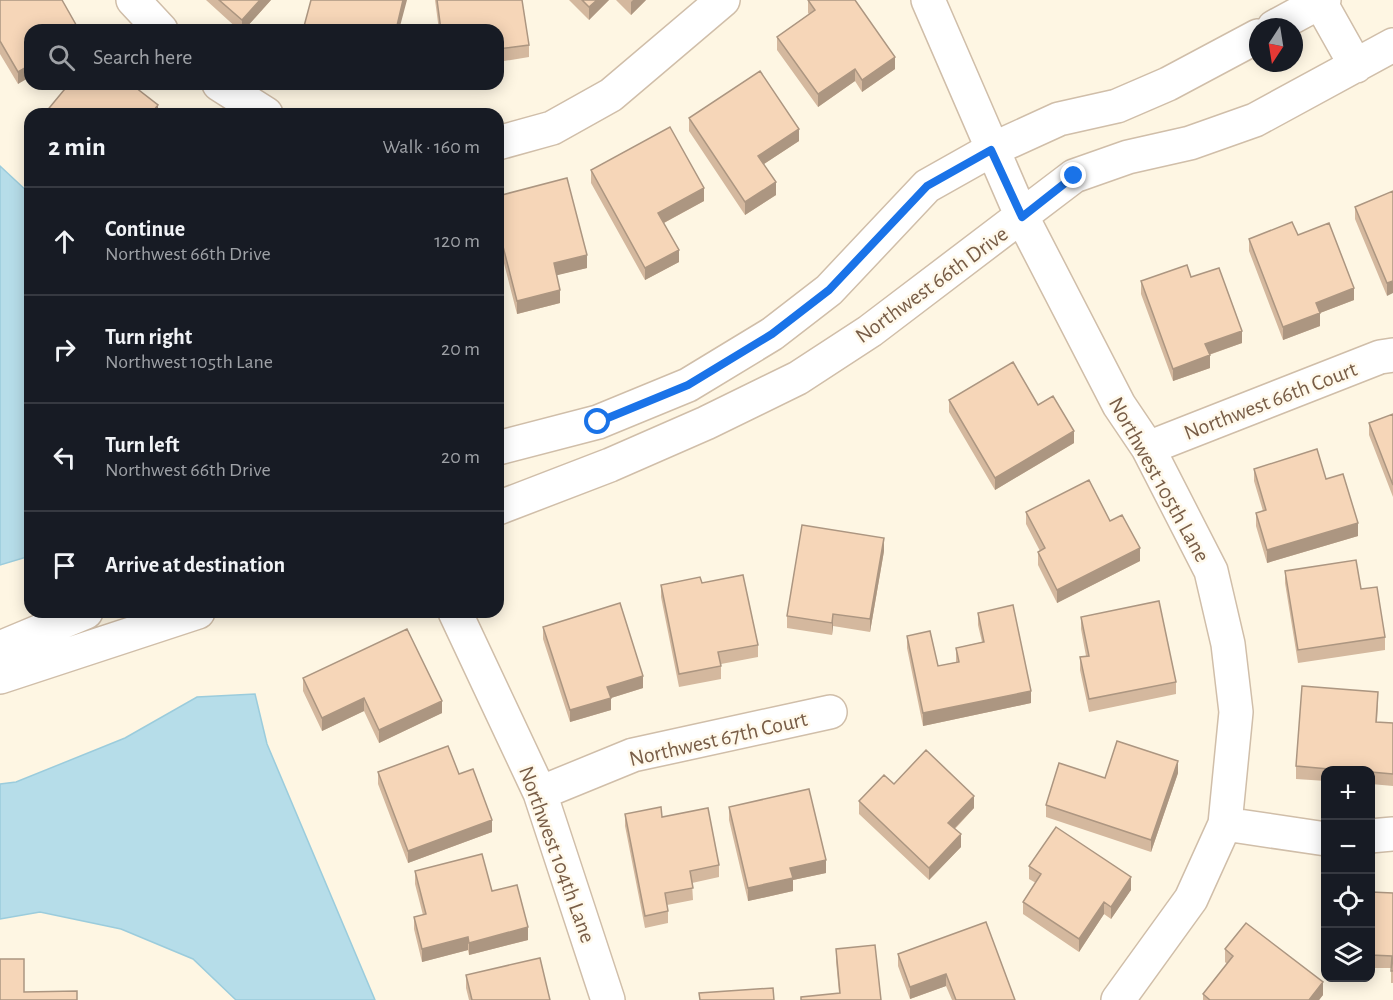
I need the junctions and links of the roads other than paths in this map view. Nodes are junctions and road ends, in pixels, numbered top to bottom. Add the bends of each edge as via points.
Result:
1 (133, 0) edge
2 (723, 0) edge
3 (928, 0) edge
4 (1322, 1) edge
5 (1291, 18) edge
6 (155, 24) edge
7 (1249, 41) edge
8 (1393, 45) edge
9 (1356, 66) junction
10 (228, 90) edge
11 (257, 108) edge
12 (504, 141) edge
13 (991, 150) junction
14 (1022, 217) junction
15 (1393, 355) edge
16 (504, 446) edge
17 (1148, 448) junction
18 (504, 506) edge
19 (72, 618) edge
20 (180, 618) edge
21 (458, 618) edge
22 (0, 648) edge
23 (0, 677) edge
24 (830, 712) dead end
25 (540, 793) junction
26 (1225, 824) junction
27 (1393, 834) edge
28 (1375, 836) edge
29 (1321, 838) edge
30 (608, 1000) edge
31 (1118, 1000) edge

1 - 6 street
2 - 12 street via 610,95 552,128
3 - 13 street, Northwest 105th Lane
4 - 5 street
4 - 9 street
7 - 13 street via 1118,106 1059,119
8 - 9 street, Northwest 66th Drive
9 - 14 street, Northwest 66th Drive via 1255,120 1074,176
10 - 11 street
13 - 14 street, Northwest 105th Lane
13 - 16 street via 927,186 829,290 772,334 688,385 598,422
14 - 17 street, Northwest 105th Lane via 1119,405
14 - 18 street, Northwest 66th Drive via 870,331 798,378 620,461
15 - 17 street, Northwest 66th Court
17 - 26 street, Northwest 105th Lane via 1211,571 1228,644 1236,712
19 - 22 street
20 - 23 street
21 - 25 street, Northwest 104th Lane
24 - 25 street, Northwest 67th Court via 633,755
25 - 30 street, Northwest 104th Lane
26 - 29 street
26 - 31 street, Northwest 105th Lane via 1191,899
27 - 28 street

